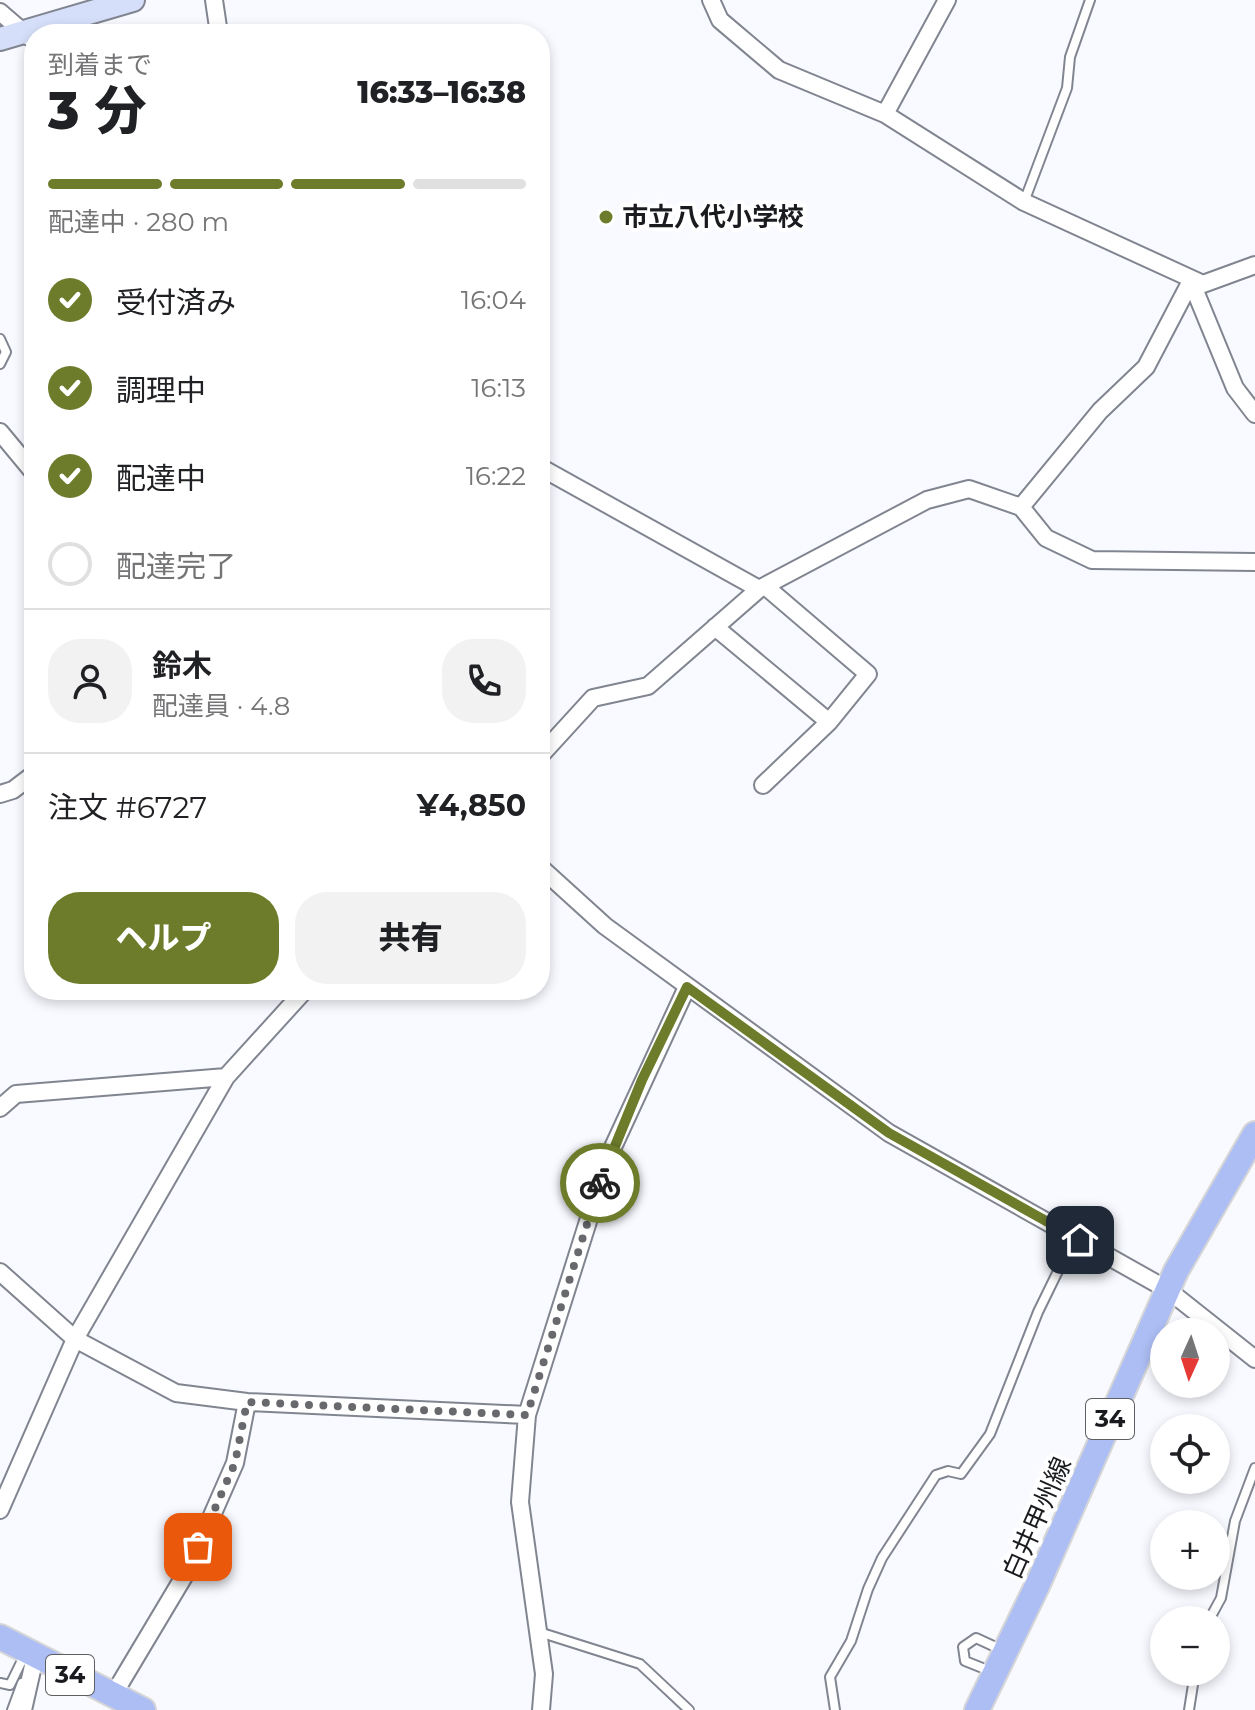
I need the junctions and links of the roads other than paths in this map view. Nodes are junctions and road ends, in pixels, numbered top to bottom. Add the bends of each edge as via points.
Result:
1 (133, 0) edge
2 (214, 0) edge
3 (711, 0) edge
4 (947, 0) edge
5 (1090, 0) edge
6 (0, 12) edge
7 (64, 24) edge
8 (218, 24) edge
9 (24, 32) edge
10 (24, 37) edge
11 (0, 39) edge
12 (885, 114) junction
13 (1024, 202) junction
14 (1255, 265) edge
15 (1191, 281) junction
16 (0, 339) edge
17 (0, 364) edge
18 (1255, 414) edge
19 (0, 432) edge
20 (24, 461) edge
21 (550, 472) edge
22 (1021, 507) junction
23 (1255, 562) edge
24 (762, 587) junction
25 (715, 627) junction
26 (829, 722) junction
27 (550, 745) edge
28 (24, 782) edge
29 (763, 785) dead end
30 (0, 794) edge
31 (550, 876) edge
32 (687, 987) junction
33 (296, 1000) edge
34 (226, 1077) junction
35 (0, 1108) edge
36 (1255, 1134) edge
37 (1080, 1240) junction
38 (0, 1272) edge
39 (1168, 1290) junction
40 (75, 1339) junction
41 (1255, 1359) edge
42 (247, 1402) junction
43 (527, 1415) junction
44 (1255, 1468) edge
45 (0, 1510) edge
46 (1217, 1606) edge
47 (539, 1632) junction
48 (0, 1637) edge
49 (31, 1655) junction
50 (0, 1683) edge
51 (1193, 1686) edge
52 (112, 1697) junction
53 (12, 1710) edge
54 (23, 1710) edge
55 (143, 1710) edge
56 (541, 1710) edge
57 (689, 1710) edge
58 (835, 1710) edge
59 (977, 1710) edge
60 (1189, 1710) edge

1 - 7 street
2 - 8 street
3 - 12 street via 720,20 779,70
4 - 12 street
5 - 13 lane via 1070,57 1067,88
6 - 9 street
10 - 11 street
12 - 13 street
13 - 15 street
14 - 15 street via 1203,284
15 - 18 street via 1235,388
15 - 22 street via 1146,367 1100,411
16 - 17 lane via 6,352
19 - 20 street
21 - 24 street
22 - 23 street via 1046,538 1092,560
22 - 24 street via 969,489 927,500
24 - 25 street
24 - 26 street via 868,674
25 - 26 street
25 - 27 street via 648,686 593,698
26 - 29 street
28 - 30 street
31 - 32 street via 605,926
32 - 37 street via 889,1133
32 - 43 street via 608,1158
33 - 34 street
34 - 35 street via 16,1094
34 - 40 street
36 - 39 main road, 白井甲州線 / 34
37 - 39 street
37 - 58 lane via 1038,1312 990,1434 961,1474 936,1475 882,1558 851,1641 830,1677
38 - 40 street
39 - 41 street
39 - 59 main road, 白井甲州線 / 34
40 - 42 street via 176,1393
40 - 45 street
42 - 43 street
42 - 52 street via 235,1463 189,1568
43 - 47 street via 520,1502
44 - 46 lane via 1235,1521
47 - 56 street
47 - 57 lane via 640,1664
48 - 49 main road, 34
49 - 50 lane via 10,1685
49 - 52 main road, 34
49 - 53 lane
49 - 54 street
51 - 60 lane
52 - 55 main road, 34

